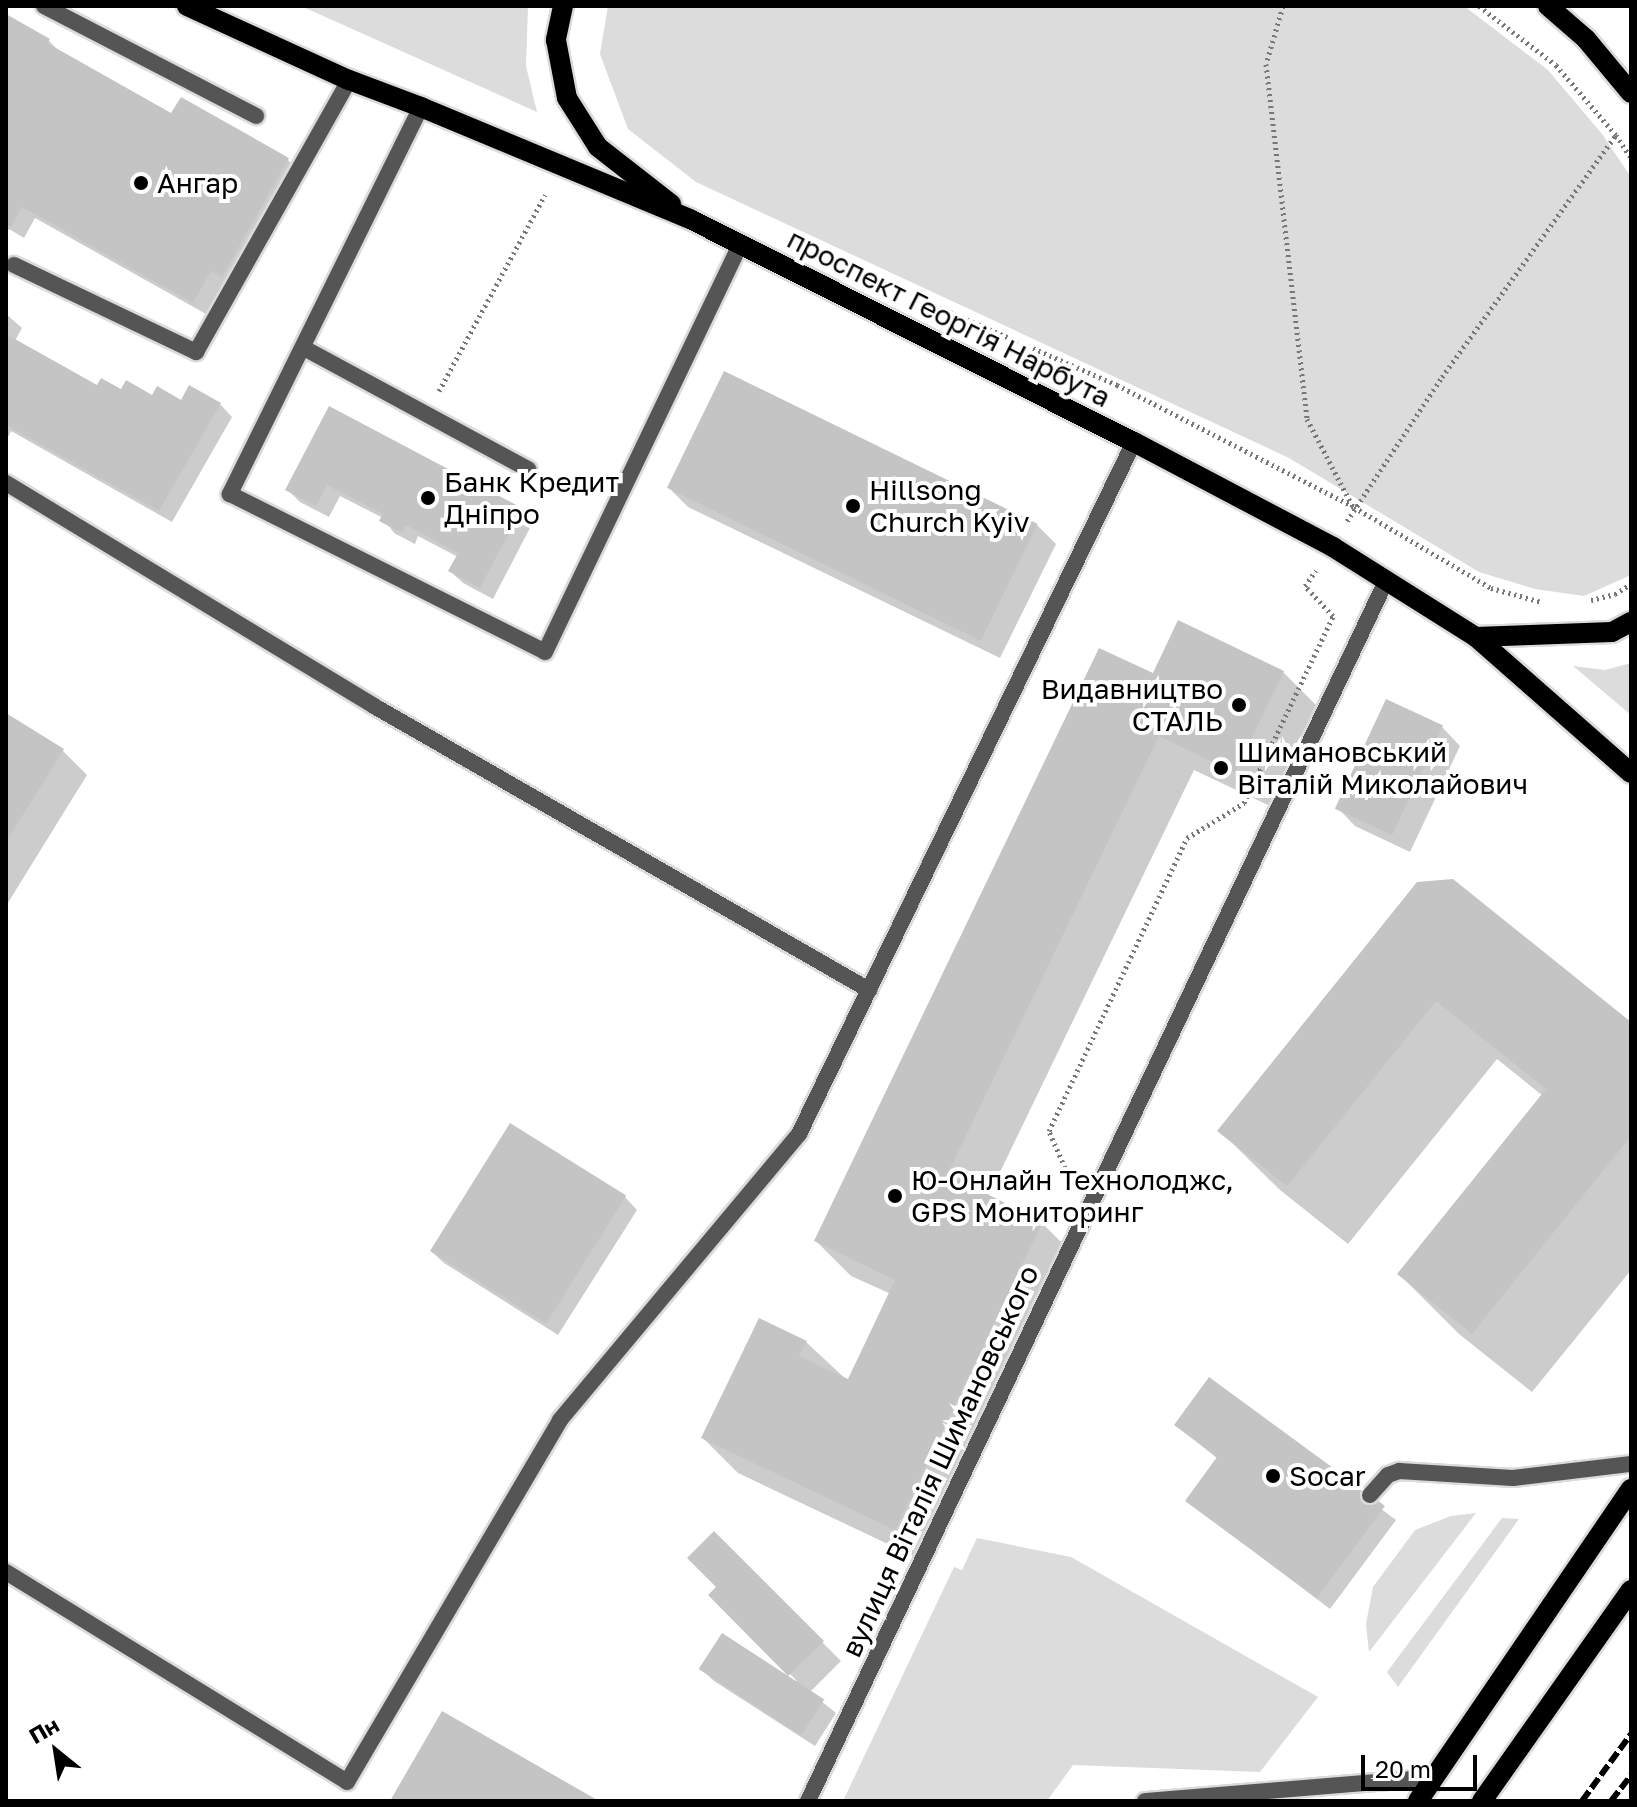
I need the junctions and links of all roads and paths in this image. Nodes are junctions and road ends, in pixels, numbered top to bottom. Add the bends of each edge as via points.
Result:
1 (44, 6) edge
2 (187, 6) edge
3 (563, 6) edge
4 (1283, 6) edge
5 (1479, 6) edge
6 (1548, 6) edge
7 (349, 80) junction
8 (1631, 93) edge
9 (421, 107) junction
10 (256, 116) dead end
11 (1616, 135) junction
12 (1631, 158) edge
13 (545, 195) dead end
14 (690, 219) junction
15 (740, 245) junction
16 (14, 265) dead end
17 (928, 302) dead end
18 (304, 348) junction
19 (426, 416) junction
20 (1134, 442) junction
21 (528, 469) dead end
22 (6, 483) edge
23 (1354, 507) junction
24 (1333, 547) junction
25 (1387, 579) junction
26 (1631, 584) edge
27 (1582, 601) dead end
28 (1554, 602) dead end
29 (1631, 622) edge
30 (1476, 637) junction
31 (1631, 773) edge
32 (869, 990) junction
33 (1074, 1190) dead end
34 (1631, 1464) edge
35 (1631, 1489) edge
36 (1370, 1495) dead end
37 (6, 1572) edge
38 (1631, 1590) edge
39 (1435, 1777) junction
40 (808, 1801) edge
41 (1145, 1801) edge
42 (1418, 1801) edge
43 (1482, 1801) edge

1 - 10 street
2 - 7 main road, проспект Георгія Нарбута
3 - 14 main road via 556,40 567,98 598,147
4 - 23 path via 1266,64 1307,419
5 - 11 path via 1556,65
6 - 8 main road via 1586,39
7 - 9 main road, проспект Георгія Нарбута
7 - 16 street via 196,352
9 - 14 main road, проспект Георгія Нарбута
9 - 18 street
11 - 12 path
11 - 23 path
13 - 19 path
14 - 15 main road, проспект Георгія Нарбута
15 - 18 street via 545,652 230,494
15 - 20 main road, проспект Георгія Нарбута
17 - 23 path via 1117,385
18 - 19 street
19 - 21 street
20 - 24 main road, проспект Георгія Нарбута
20 - 32 street
22 - 32 street via 374,706
23 - 28 path via 1491,588
24 - 25 main road, проспект Георгія Нарбута
24 - 33 path via 1305,586 1333,616 1244,803 1187,838 1049,1131
25 - 30 main road, проспект Георгія Нарбута
25 - 40 street, вулиця Віталія Шимановського
26 - 27 path via 1615,594
29 - 30 main road via 1612,632
30 - 31 main road, проспект Георгія Нарбута
32 - 37 street via 799,1134 560,1420 347,1782
34 - 36 street via 1513,1478 1399,1471
35 - 39 main road
38 - 43 main road
39 - 41 street
39 - 42 main road

